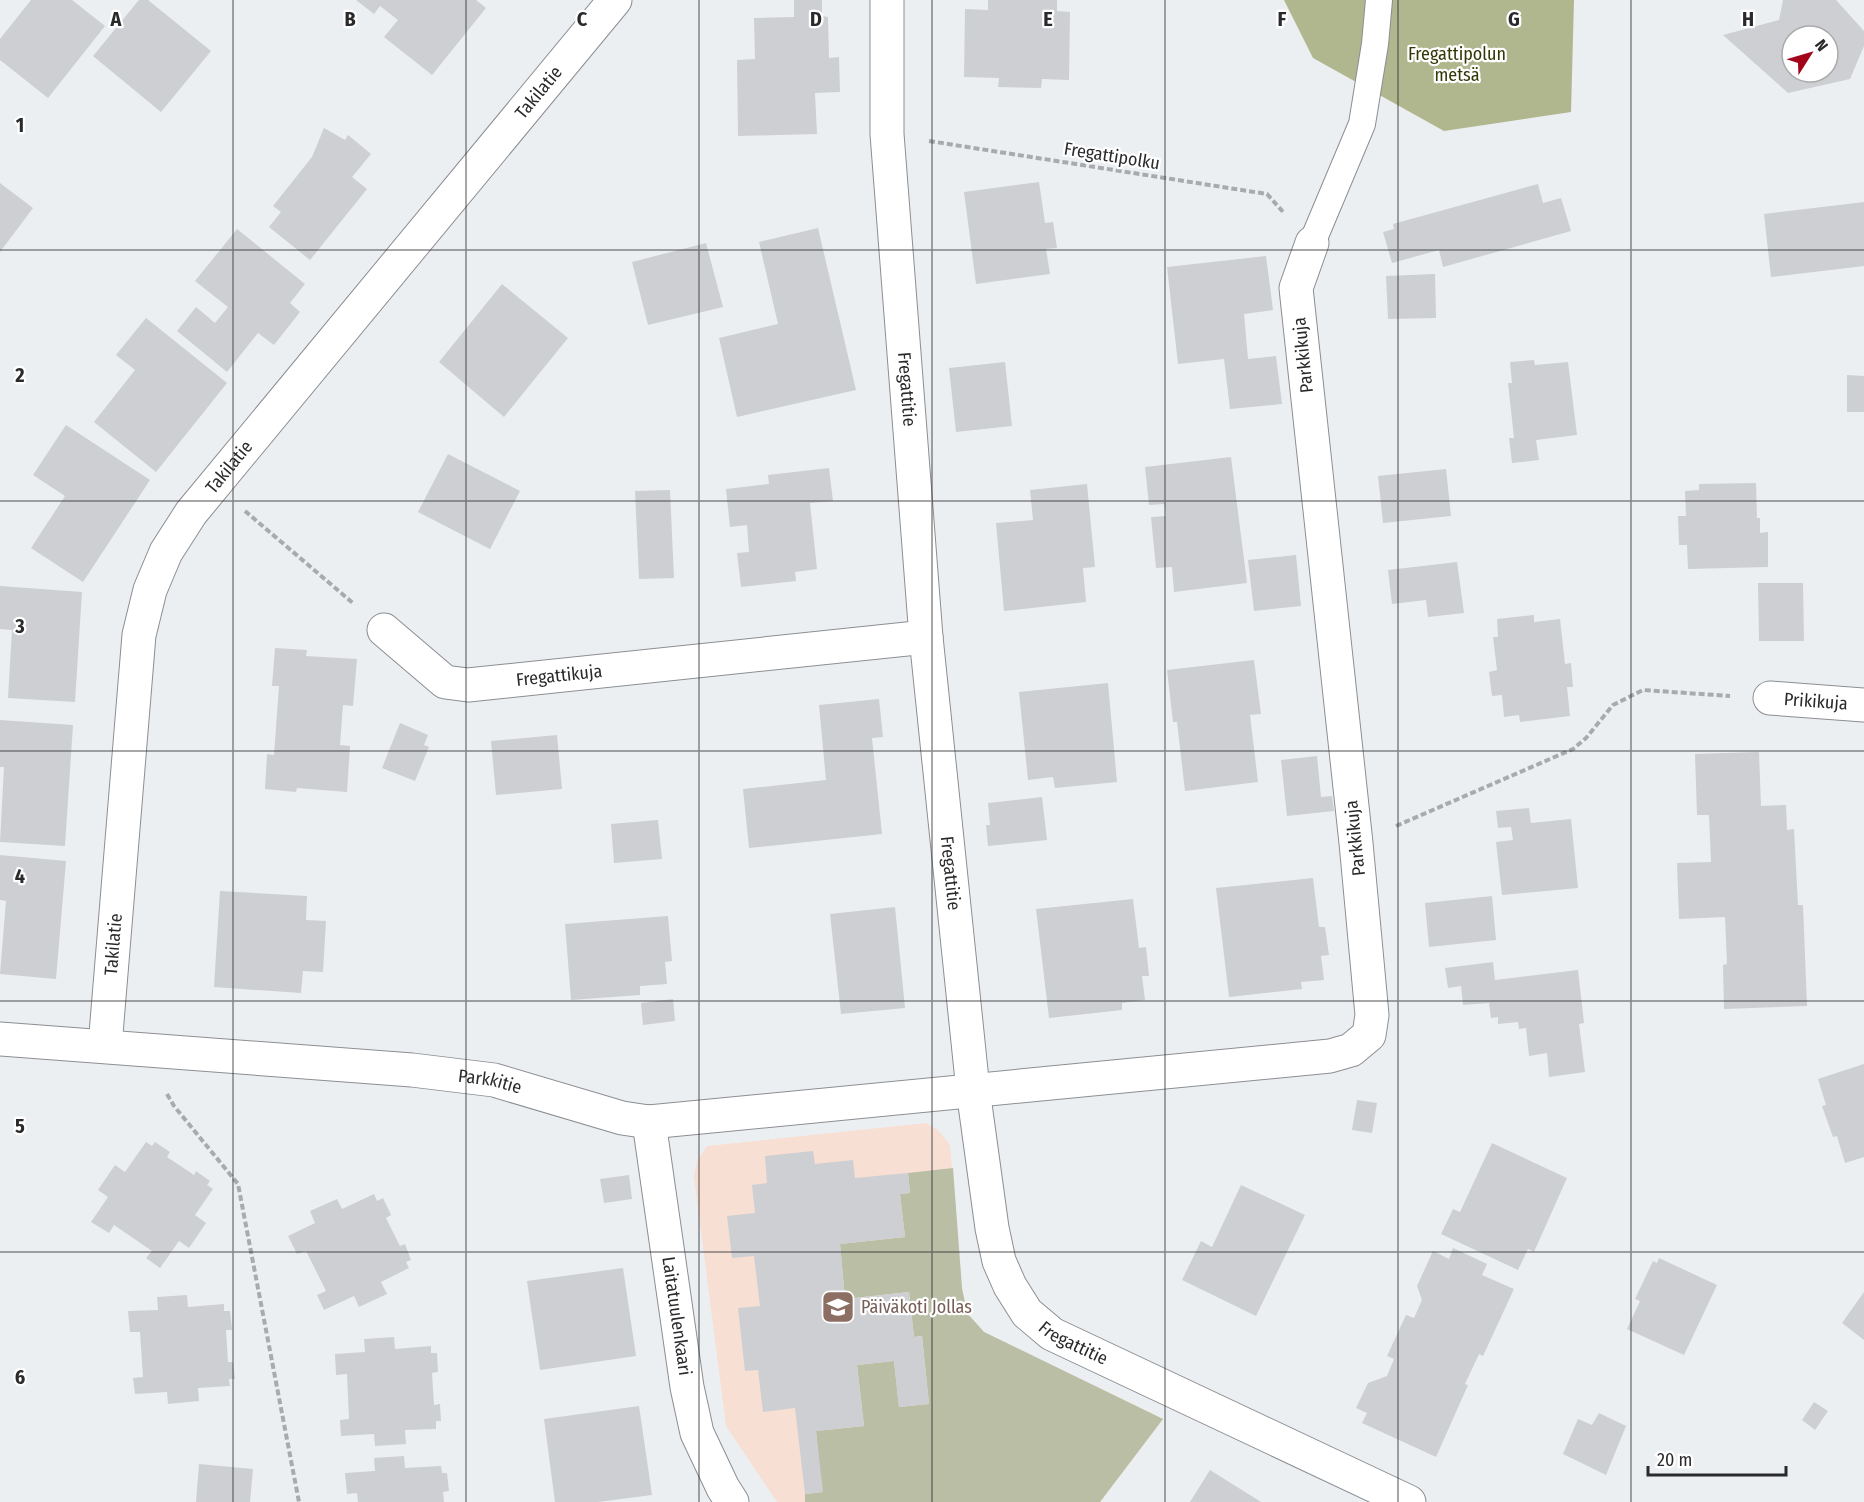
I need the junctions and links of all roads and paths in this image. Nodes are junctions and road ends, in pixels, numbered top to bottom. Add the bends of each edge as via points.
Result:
1 (615, 0) edge
2 (887, 0) edge
3 (1379, 0) edge
4 (887, 134) junction
5 (1312, 243) junction
6 (251, 516) dead end
7 (384, 630) joint
8 (926, 637) junction
9 (1770, 698) joint
10 (1864, 705) edge
11 (1356, 843) junction
12 (0, 1039) edge
13 (105, 1046) junction
14 (164, 1089) dead end
15 (973, 1090) junction
16 (649, 1122) junction
17 (299, 1502) edge
18 (732, 1502) edge
19 (1409, 1502) edge

1 - 13 street, Takilatie via 191,513 166,552 150,590 139,635
2 - 4 street, Fregattitie
3 - 5 lane via 1362,124
4 - 5 path, Fregattipolku via 1267,194
4 - 8 street, Fregattitie
5 - 11 street, Parkkikuja via 1296,288
6 - 7 path
7 - 8 street, Fregattikuja via 446,682 468,685
8 - 15 street, Fregattitie
9 - 10 street, Prikikuja
9 - 11 path via 1643,690 1612,705 1573,748
11 - 15 street, Parkkikuja via 1372,1015 1369,1035 1351,1050 1330,1056
12 - 13 street, Parkkitie
13 - 16 street, Parkkitie via 494,1080 622,1118
14 - 17 path via 238,1184
15 - 16 street, Parkkitie
15 - 19 street, Fregattitie via 999,1261 1027,1313 1052,1334
16 - 18 street, Laitatuulenkaari via 687,1387 698,1433

